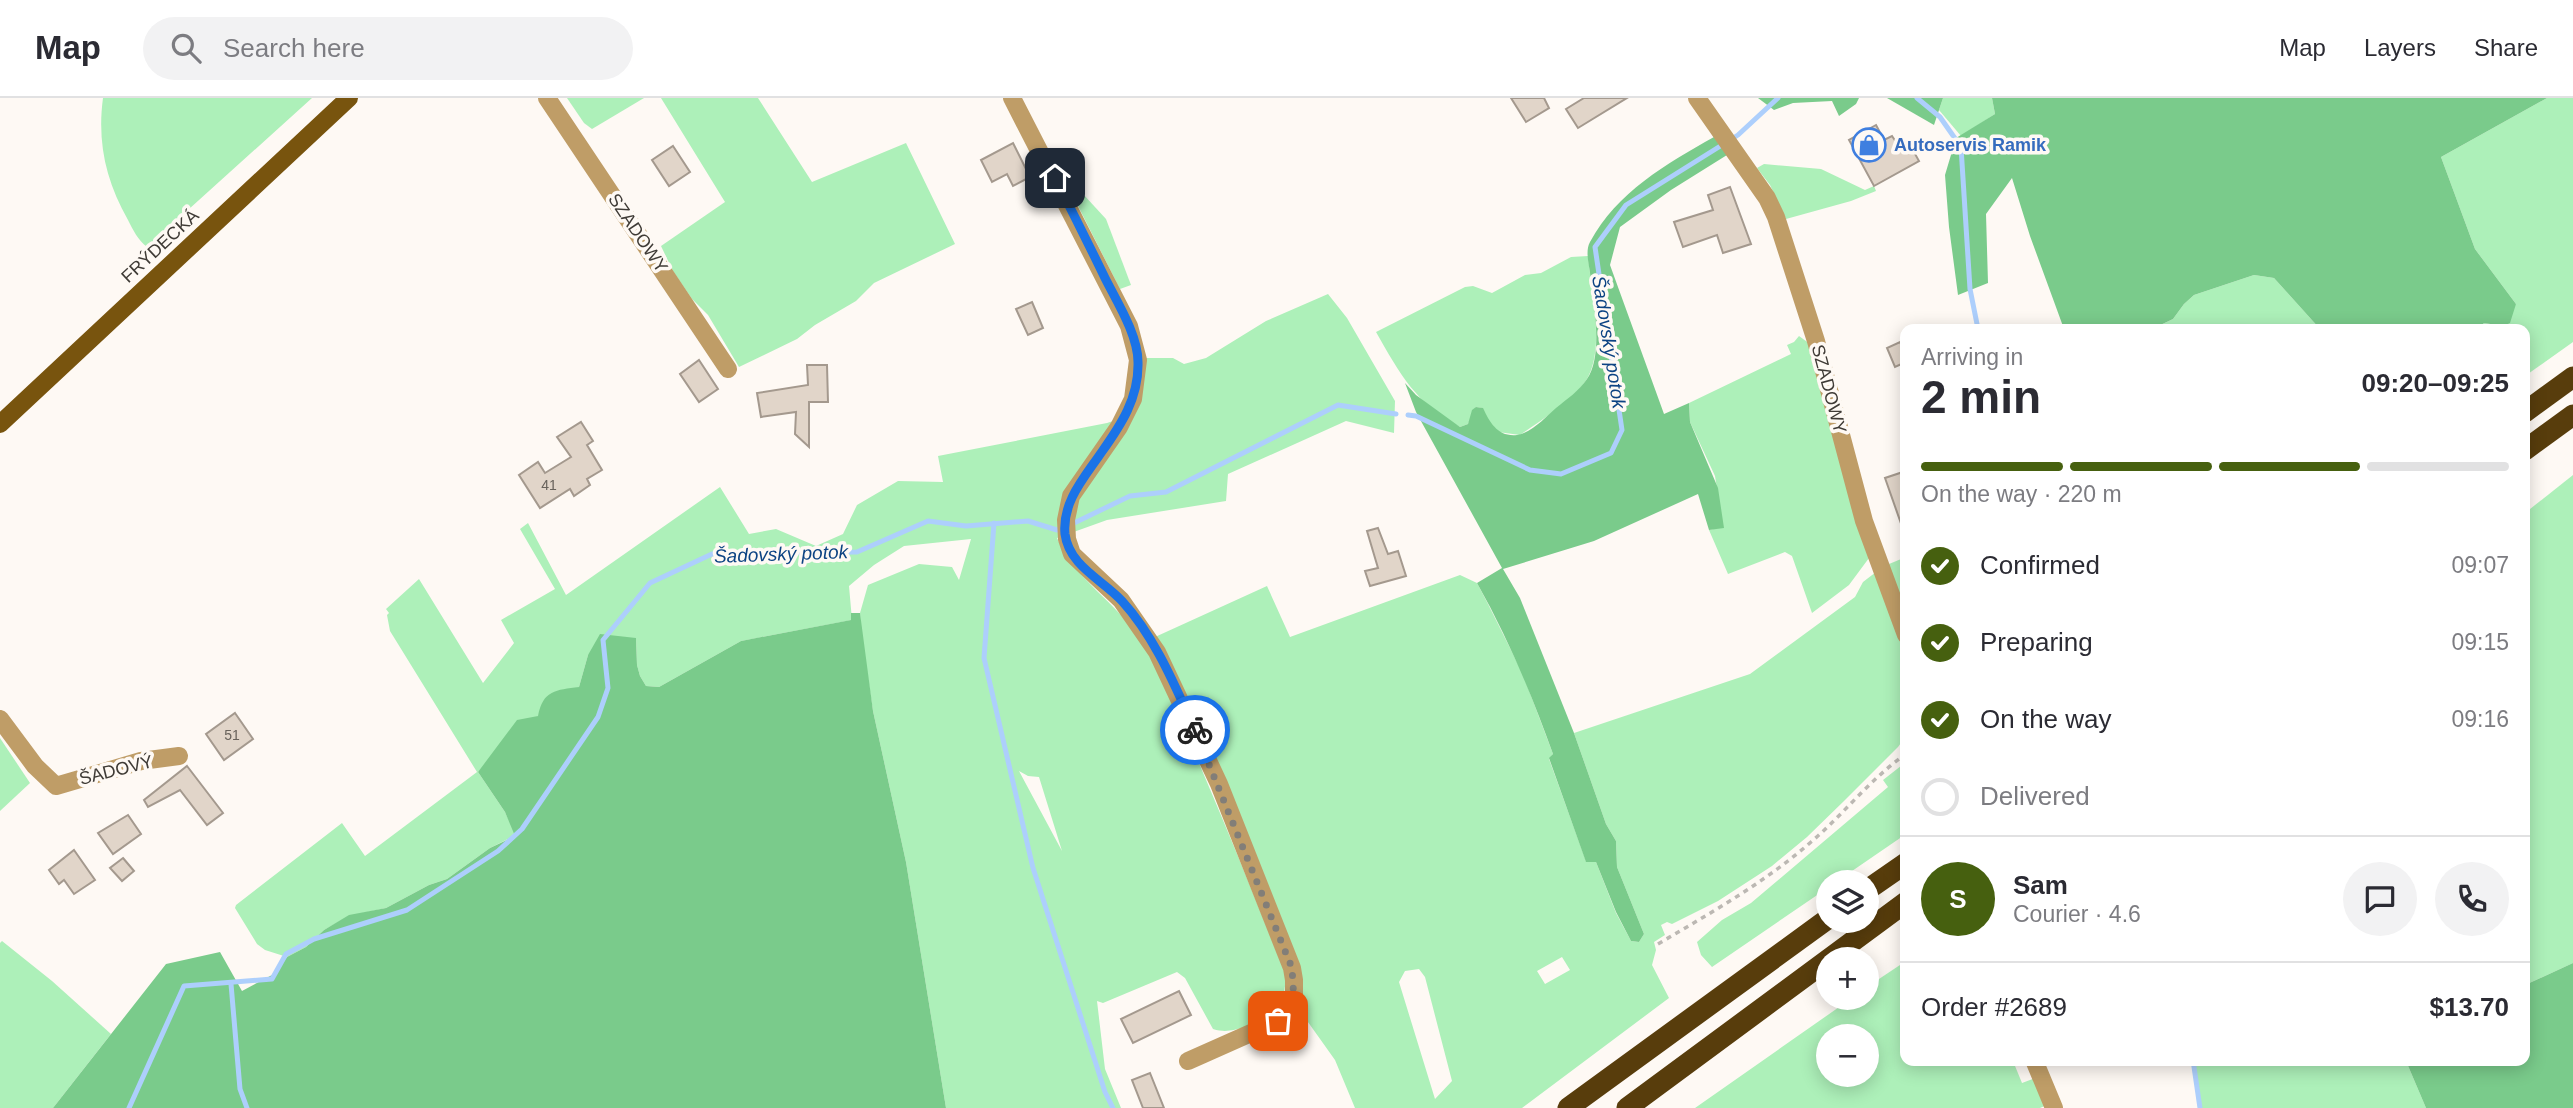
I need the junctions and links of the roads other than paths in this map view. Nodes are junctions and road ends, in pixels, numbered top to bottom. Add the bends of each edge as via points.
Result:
1 (349, 98) edge
2 (547, 98) edge
3 (1012, 98) edge
4 (1697, 98) edge
5 (728, 369) dead end
6 (2573, 377) edge
7 (2530, 408) edge
8 (2573, 415) edge
9 (0, 424) edge
10 (2530, 446) edge
11 (1900, 619) edge
12 (0, 719) edge
13 (179, 756) dead end
14 (1900, 867) edge
15 (1879, 882) edge
16 (1900, 906) edge
17 (1816, 927) edge
18 (1188, 1061) dead end
19 (2036, 1066) edge
20 (1568, 1108) edge
21 (1627, 1108) edge
22 (2054, 1108) edge

1 - 9 main road, FRÝDECKÁ
2 - 5 street, SZADOWY
3 - 18 street via 1129,326 1138,360 1133,399 1071,496 1065,527 1072,554 1121,600 1157,652 1219,784 1292,968 1294,1001 1278,1021
4 - 11 street, SZADOWY via 1776,217 1816,341 1864,521
6 - 7 highway
8 - 10 highway
12 - 13 street, ŠADOVÝ via 56,786 141,761
14 - 15 highway
16 - 21 highway
17 - 20 highway
19 - 22 street

